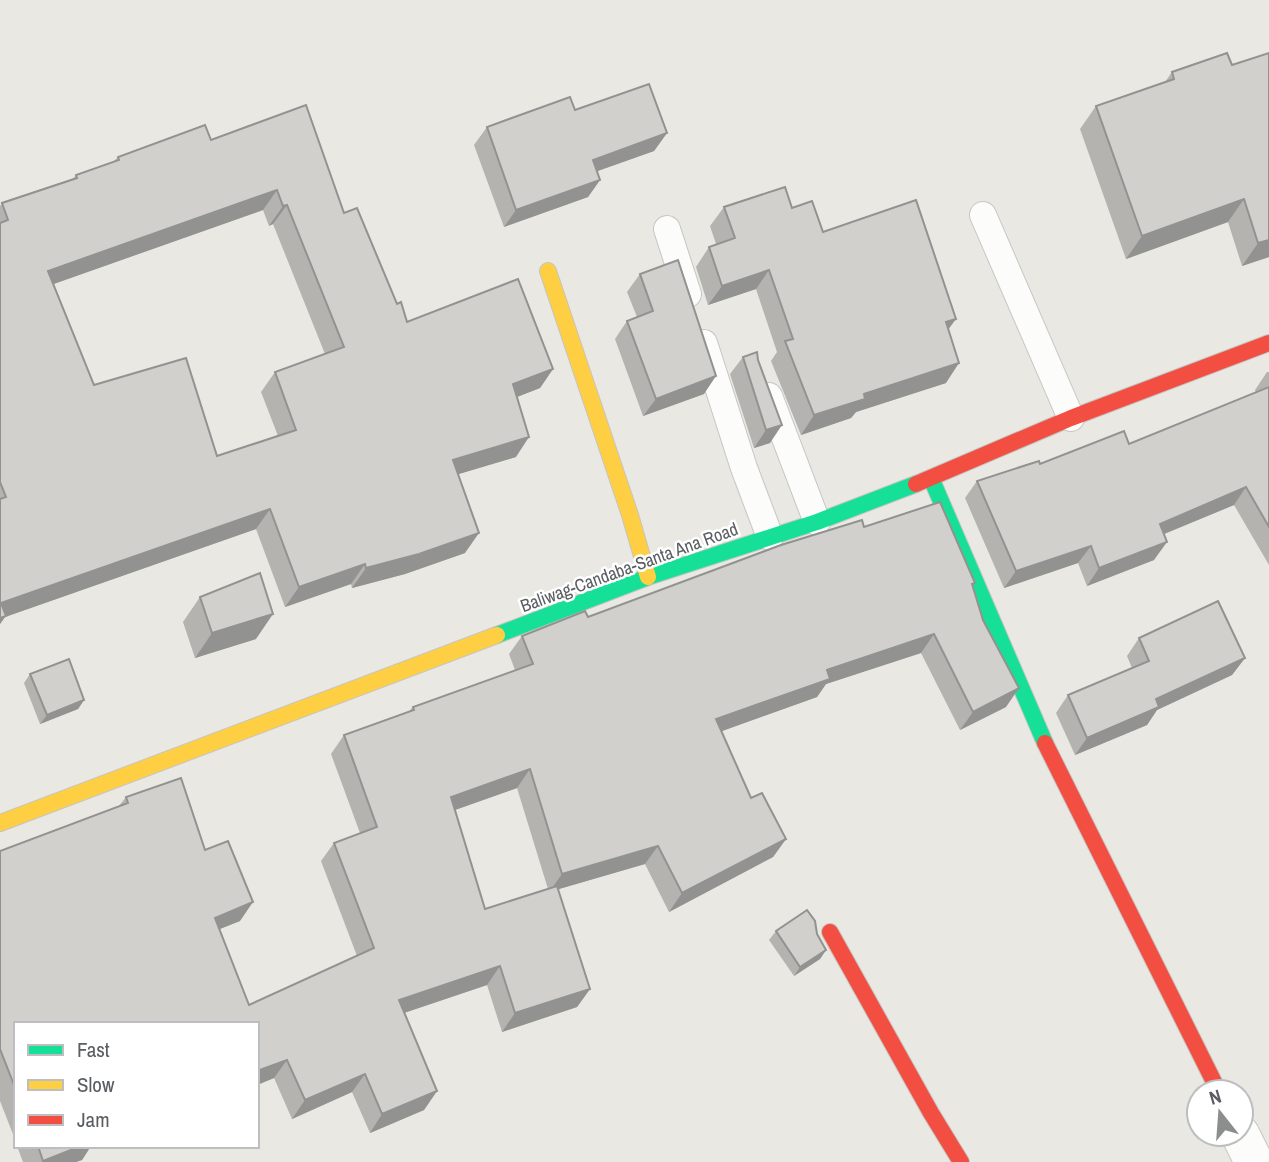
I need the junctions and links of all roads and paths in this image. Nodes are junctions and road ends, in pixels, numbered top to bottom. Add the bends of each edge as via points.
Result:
1 (983, 215) dead end
2 (667, 229) dead end
3 (548, 271) dead end
4 (1269, 343) edge
5 (760, 372) edge
6 (1071, 418) junction
7 (931, 478) junction
8 (817, 522) junction
9 (770, 537) junction
10 (648, 577) junction
11 (0, 823) edge
12 (830, 932) dead end
13 (1212, 1078) edge
14 (961, 1162) edge

1 - 6 lane
2 - 9 lane
3 - 10 main road
4 - 6 main road, Baliwag-Candaba-Santa Ana Road
5 - 8 lane
6 - 7 main road, Baliwag-Candaba-Santa Ana Road
7 - 8 main road, Baliwag-Candaba-Santa Ana Road
7 - 13 main road via 1052,759
8 - 9 main road, Baliwag-Candaba-Santa Ana Road
9 - 10 main road, Baliwag-Candaba-Santa Ana Road
10 - 11 main road, Baliwag-Candaba-Santa Ana Road
12 - 14 main road

